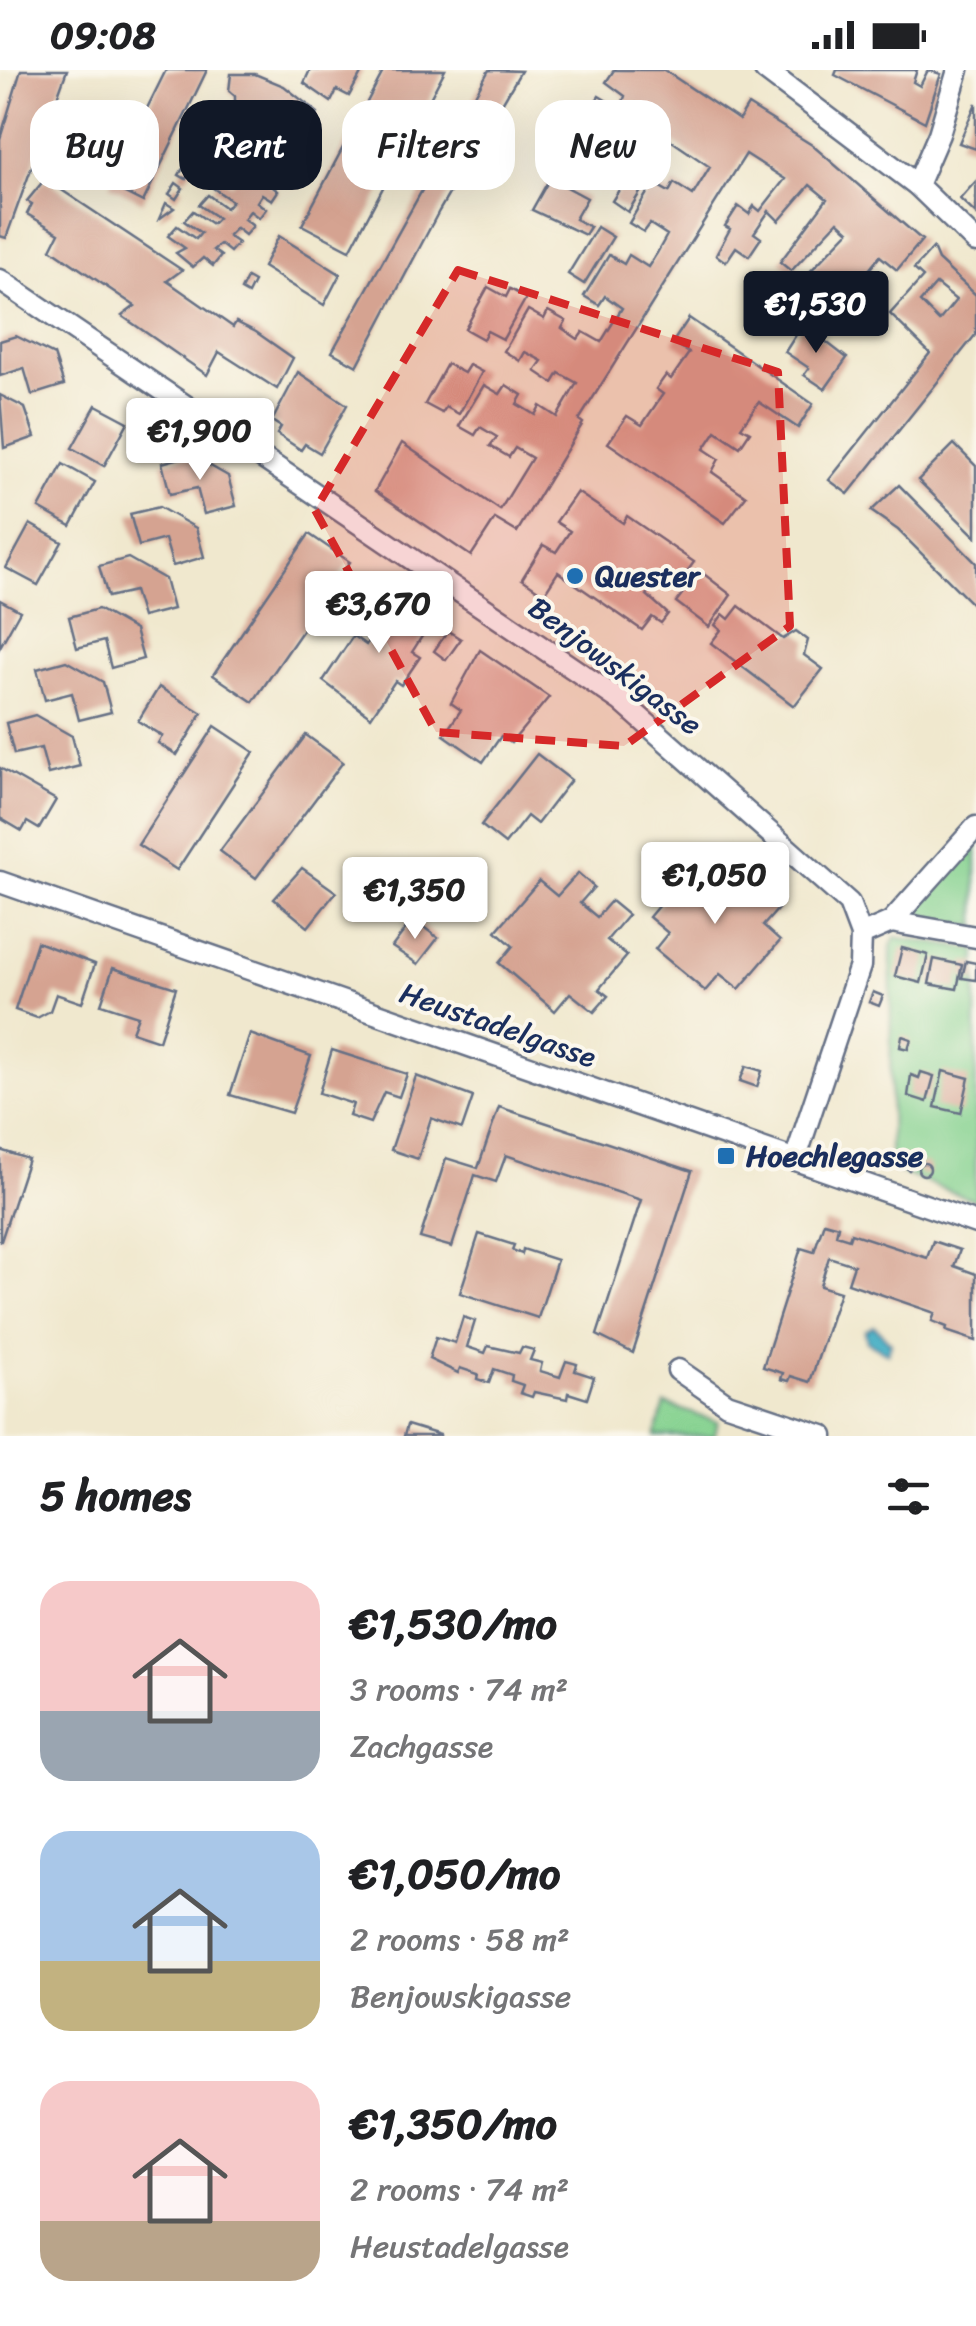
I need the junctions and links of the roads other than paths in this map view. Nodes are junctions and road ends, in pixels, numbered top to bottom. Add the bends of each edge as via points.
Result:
1 (766, 70) edge
2 (958, 70) edge
3 (916, 184) junction
4 (976, 242) edge
5 (0, 280) edge
6 (976, 827) edge
7 (0, 882) edge
8 (891, 922) junction
9 (861, 935) junction
10 (976, 936) edge
11 (795, 1160) junction
12 (976, 1223) edge
13 (678, 1370) dead end
14 (824, 1436) edge

1 - 3 street
2 - 3 street
3 - 4 street
5 - 9 street, Benjowskigasse via 621,701 821,874 849,903
6 - 8 street
7 - 11 street, Heustadelgasse
8 - 9 street
8 - 10 street
9 - 11 street via 860,966
11 - 12 street, Heustadelgasse
13 - 14 street via 727,1404

